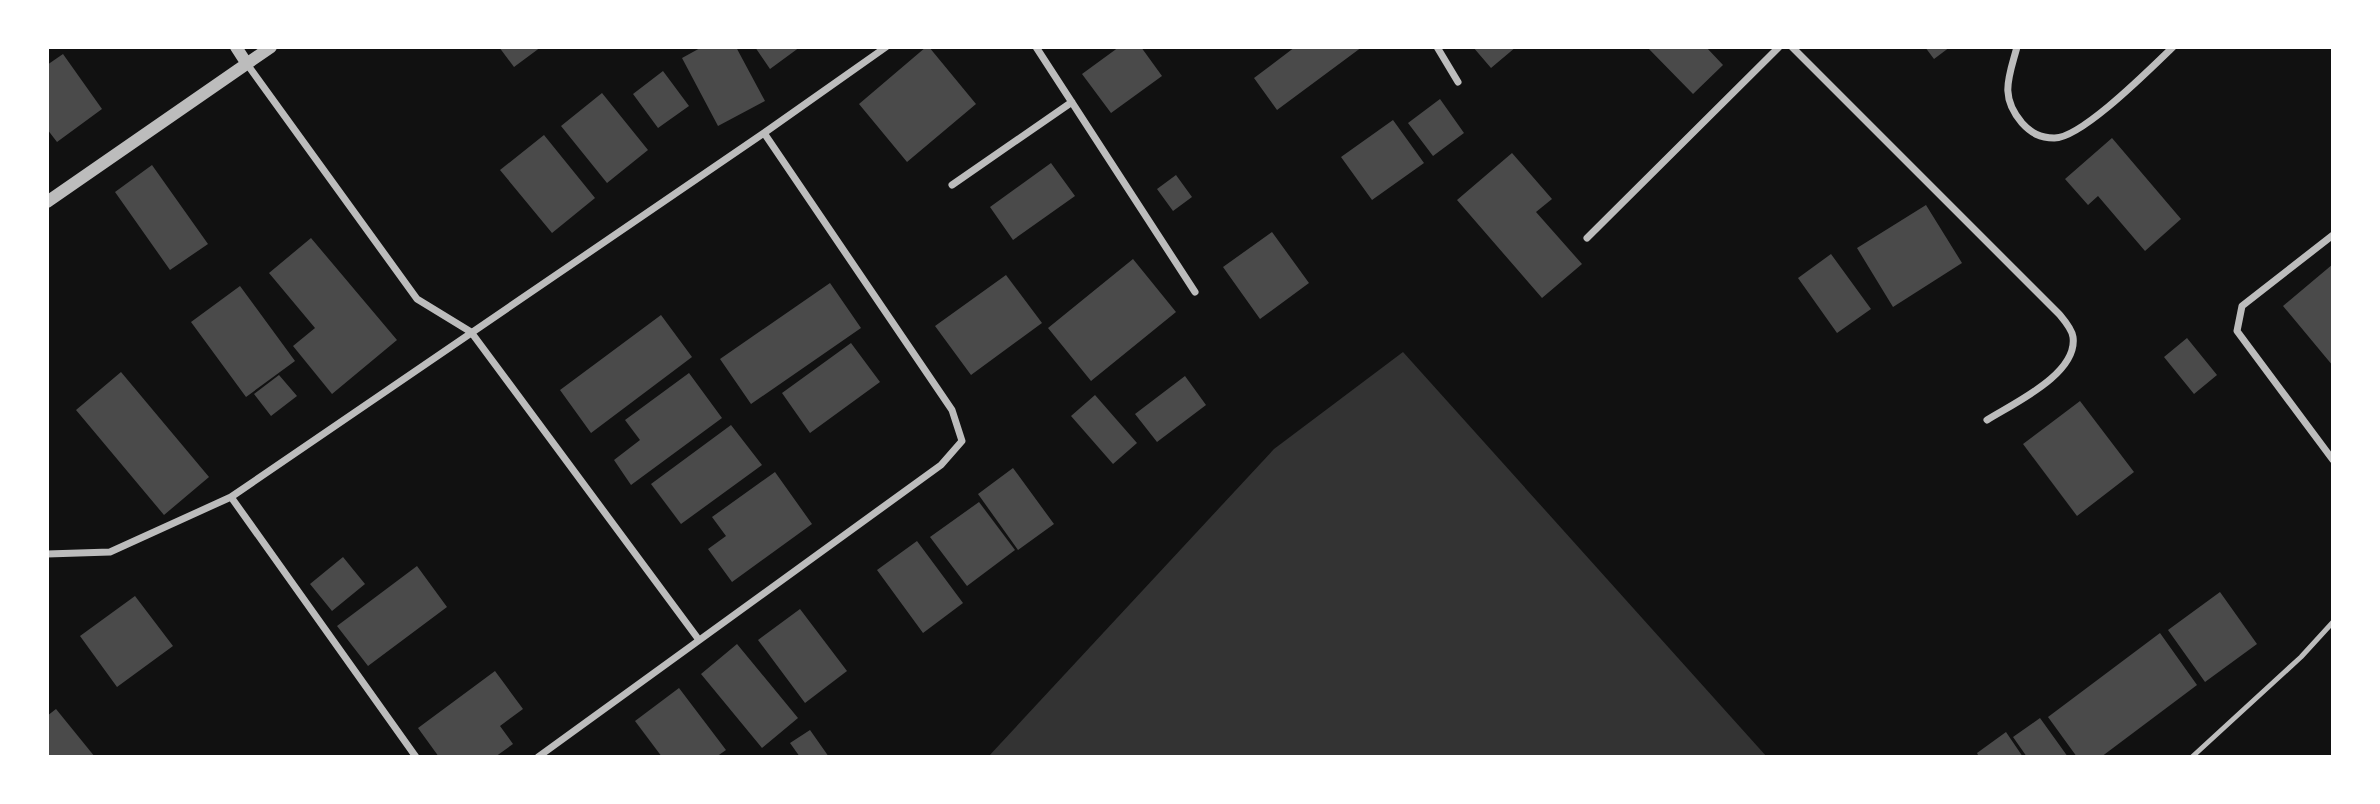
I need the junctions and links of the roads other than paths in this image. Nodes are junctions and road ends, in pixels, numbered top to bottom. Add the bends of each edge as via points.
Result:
1 (236, 47) edge
2 (271, 47) edge
3 (886, 47) edge
4 (1036, 47) edge
5 (1437, 47) edge
6 (1779, 47) edge
7 (1792, 47) edge
8 (2017, 47) edge
9 (2173, 47) edge
10 (247, 64) junction
11 (1458, 82) dead end
12 (1072, 102) junction
13 (764, 133) junction
14 (952, 185) dead end
15 (47, 202) edge
16 (2333, 235) edge
17 (1587, 239) dead end
18 (1195, 292) dead end
19 (471, 332) junction
20 (1987, 420) dead end
21 (2333, 460) edge
22 (231, 497) junction
23 (47, 554) edge
24 (2333, 622) edge
25 (699, 640) junction
26 (416, 757) edge
27 (538, 757) edge
28 (2192, 757) edge

1 - 10 street
2 - 10 street
3 - 13 street
4 - 12 street
5 - 11 street
6 - 17 street
7 - 20 street via 2059,314 2073,335 2072,354 2059,374
8 - 9 street via 2006,88 2015,115 2033,135 2057,139 2083,126
10 - 15 street
10 - 19 street via 417,299
12 - 14 street
12 - 18 street
13 - 19 street
13 - 25 street via 952,410 962,441 941,465
16 - 21 street via 2242,306 2237,331
19 - 22 street
19 - 25 street
22 - 23 street via 110,552
22 - 26 street
24 - 28 lane
25 - 27 street

